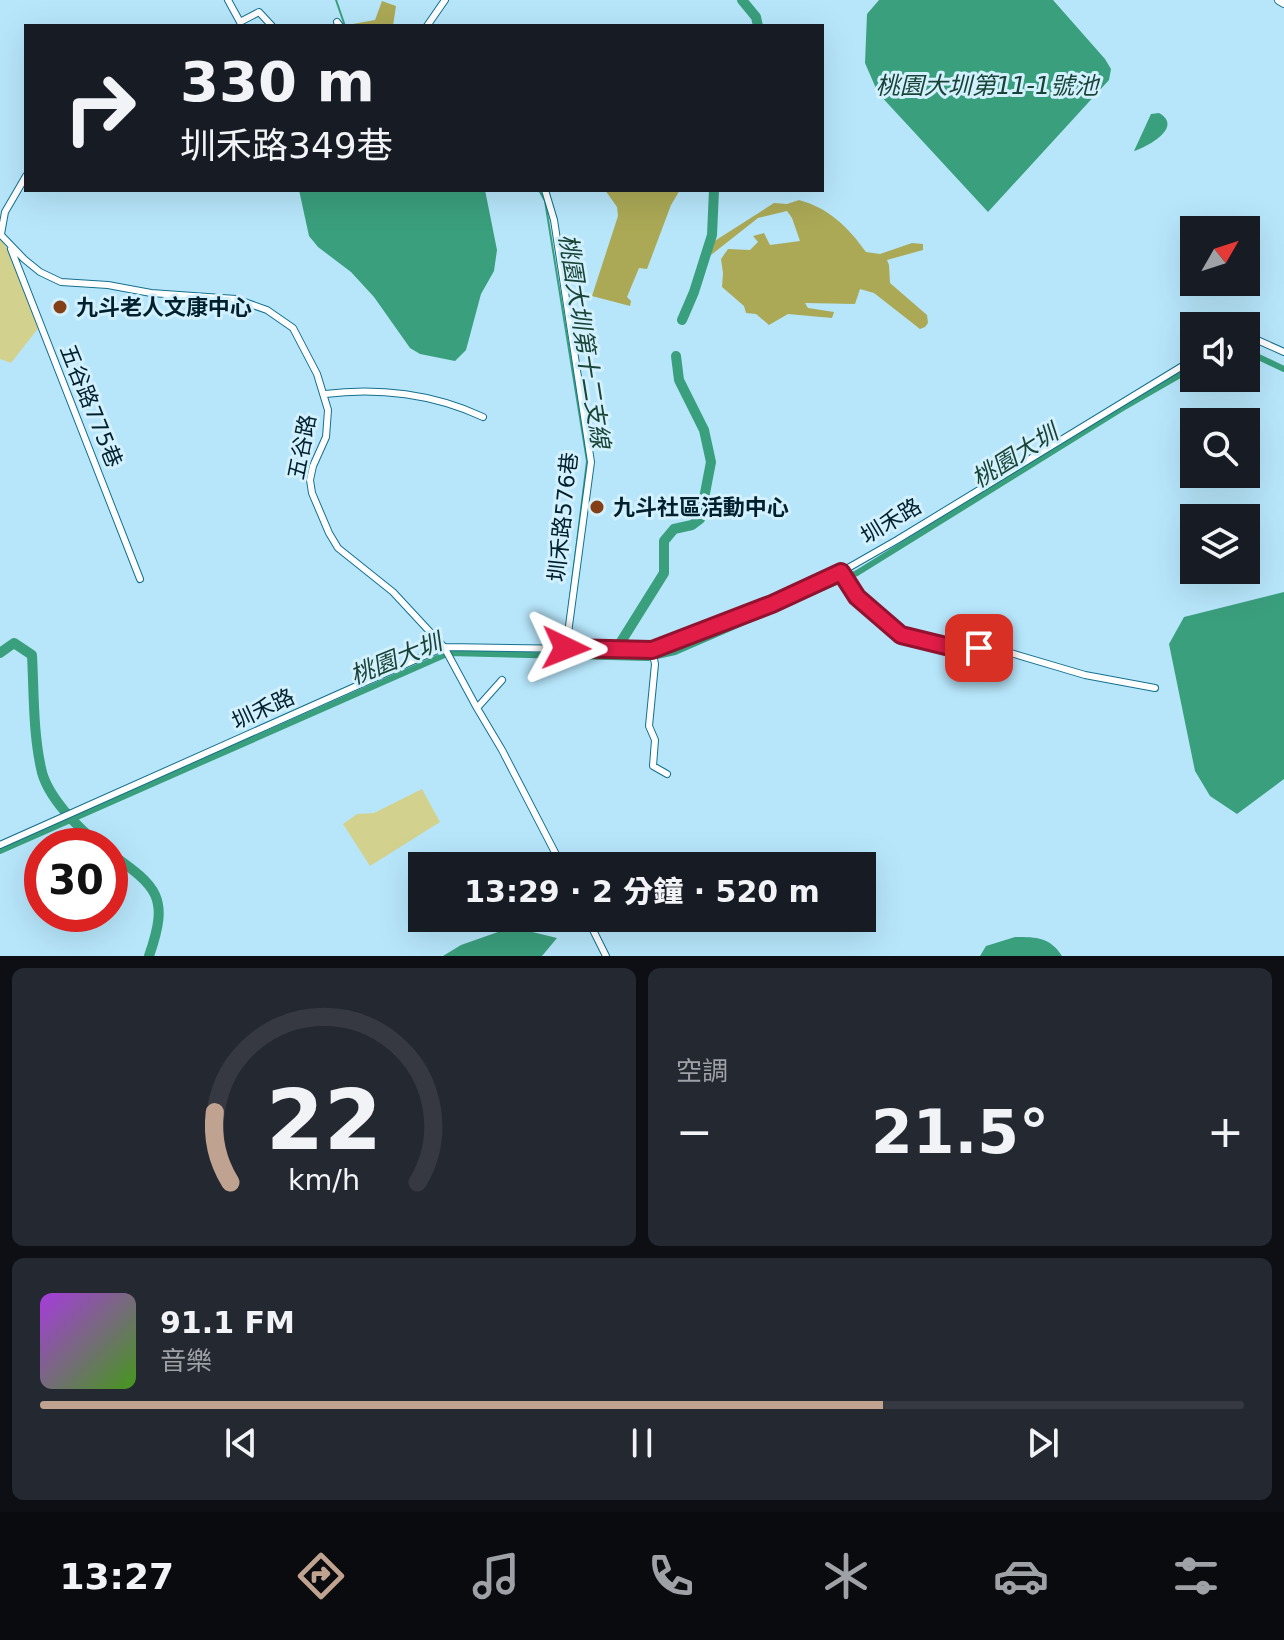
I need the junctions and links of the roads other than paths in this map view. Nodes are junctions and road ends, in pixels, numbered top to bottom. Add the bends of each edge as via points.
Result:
1 (228, 0) edge
2 (445, 0) edge
3 (240, 24) edge
4 (270, 24) edge
5 (428, 24) edge
6 (24, 179) edge
7 (546, 192) edge
8 (0, 234) edge
9 (10, 246) junction
10 (1260, 342) edge
11 (1284, 352) edge
12 (1180, 368) edge
13 (325, 394) junction
14 (483, 417) dead end
15 (842, 573) junction
16 (140, 579) dead end
17 (566, 648) junction
18 (446, 650) junction
19 (654, 654) junction
20 (502, 680) dead end
21 (1155, 688) dead end
22 (477, 708) junction
23 (667, 774) dead end
24 (0, 845) edge
25 (555, 852) edge
26 (594, 932) edge
27 (606, 956) edge

1 - 3 street
2 - 5 street
3 - 4 street via 259,12
6 - 8 street via 5,212
7 - 17 street, 圳禾路576巷 via 591,462
8 - 9 street, 五谷路
9 - 13 street, 五谷路 via 61,282 236,299 267,310 297,333
9 - 16 street, 五谷路775巷
10 - 11 street
12 - 15 street, 圳禾路
13 - 14 street via 385,391
13 - 18 street, 五谷路 via 326,437 310,480 329,533 338,548 393,592
15 - 19 street, 圳禾路
15 - 21 street via 857,597 901,635 954,648 1004,651 1085,675
17 - 18 street, 圳禾路
17 - 19 street, 圳禾路
18 - 22 street, 五谷路
18 - 24 street, 圳禾路
19 - 23 street via 649,726 655,740 653,766
20 - 22 street
22 - 25 street, 五谷路
26 - 27 street

